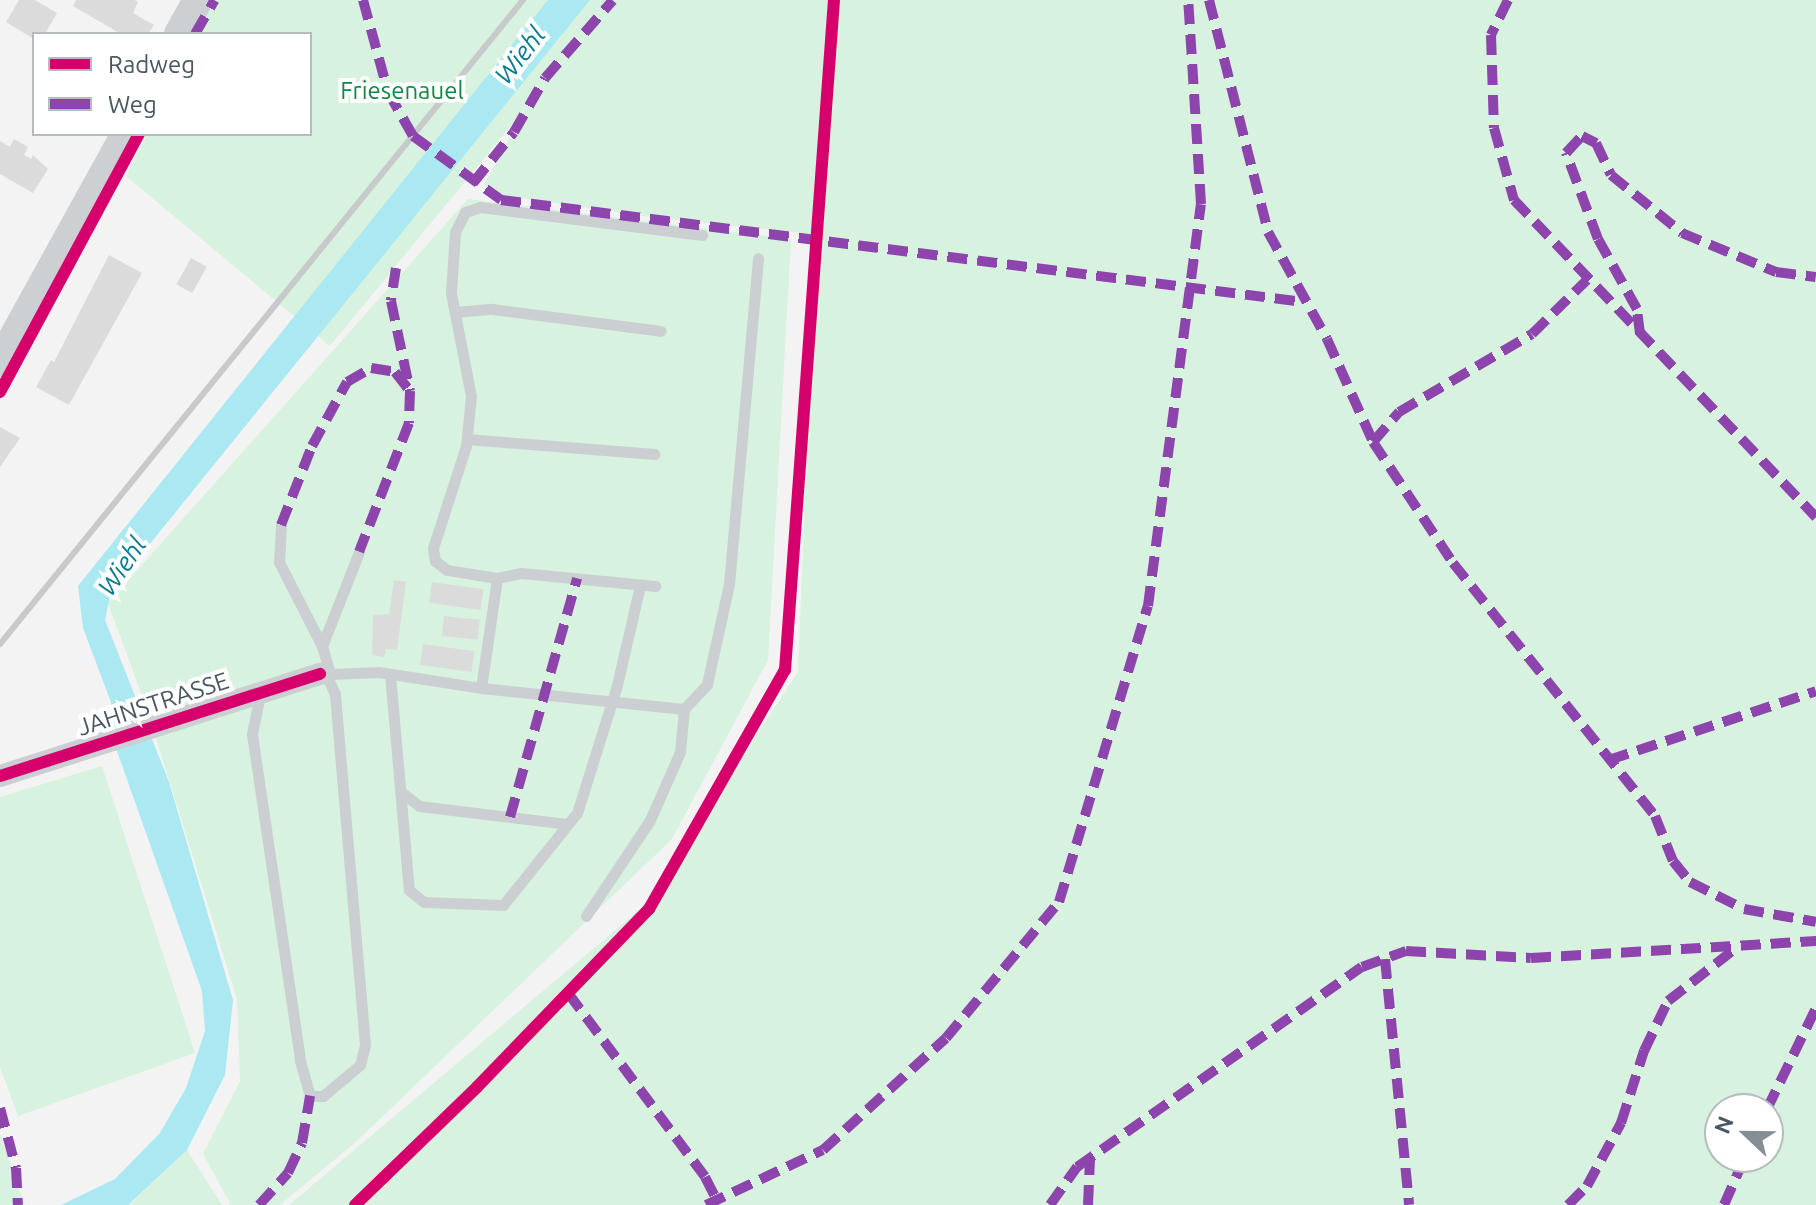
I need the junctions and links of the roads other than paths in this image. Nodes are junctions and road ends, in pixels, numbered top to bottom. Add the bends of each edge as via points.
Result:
1 (198, 0) edge
2 (180, 32) edge
3 (125, 136) edge
4 (702, 235) dead end
5 (758, 258) dead end
6 (455, 312) junction
7 (661, 331) dead end
8 (0, 362) edge
9 (467, 439) junction
10 (654, 454) dead end
11 (281, 525) dead end
12 (359, 552) dead end
13 (497, 578) junction
14 (640, 585) junction
15 (655, 586) dead end
16 (322, 646) junction
17 (325, 674) junction
18 (390, 674) junction
19 (481, 688) junction
20 (260, 693) junction
21 (609, 705) junction
22 (684, 709) junction
23 (0, 776) edge
24 (400, 791) junction
25 (567, 824) junction
26 (586, 916) dead end

1 - 2 main road
3 - 8 main road
4 - 6 lane via 480,207 465,212 455,232
5 - 22 lane via 729,584 707,684
6 - 7 lane via 492,309
6 - 9 lane via 471,396
9 - 10 lane
9 - 13 lane via 433,548 435,561 447,570
11 - 16 lane via 279,562
12 - 16 lane
13 - 14 lane via 521,573
13 - 19 lane
14 - 15 lane
14 - 21 lane
16 - 17 lane
17 - 18 lane
17 - 20 street, JAHNSTRASSE
17 - 20 lane via 365,1045 360,1065 323,1096 310,1096 300,1061 252,734
18 - 19 lane
18 - 24 lane
19 - 21 lane
20 - 23 street, JAHNSTRASSE
21 - 22 lane
21 - 25 lane via 577,813
22 - 26 lane via 680,752 650,820
24 - 25 lane via 419,806
24 - 25 lane via 409,890 424,902 503,905

